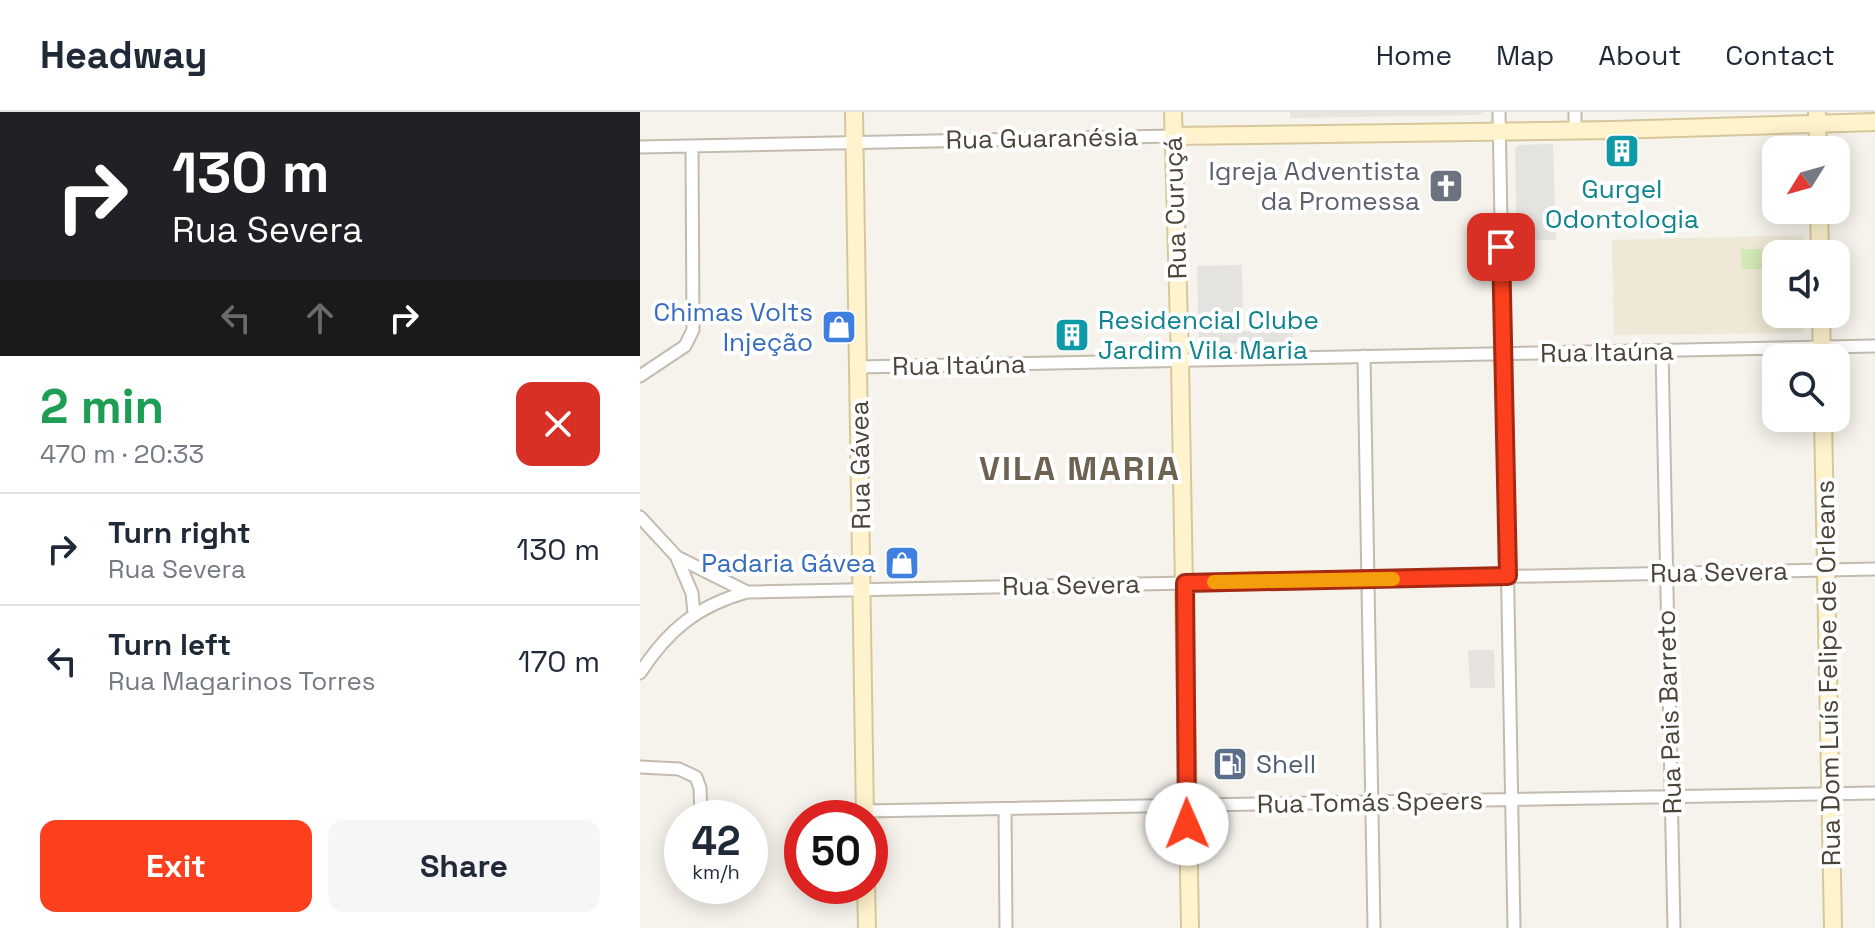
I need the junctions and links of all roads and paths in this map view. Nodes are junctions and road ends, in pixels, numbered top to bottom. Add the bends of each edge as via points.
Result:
1 (854, 112) edge
2 (1173, 112) edge
3 (1499, 112) edge
4 (1575, 112) edge
5 (1817, 118) edge
6 (1875, 122) edge
7 (1575, 130) junction
8 (1499, 132) junction
9 (1173, 136) junction
10 (855, 142) junction
11 (692, 146) junction
12 (640, 147) edge
13 (1875, 346) edge
14 (1850, 349) edge
15 (1662, 351) junction
16 (1762, 352) edge
17 (1504, 354) junction
18 (1364, 356) junction
19 (1180, 361) junction
20 (858, 367) junction
21 (640, 376) edge
22 (1823, 432) edge
23 (640, 517) edge
24 (677, 557) junction
25 (1875, 569) edge
26 (1826, 570) junction
27 (1665, 573) junction
28 (1508, 576) junction
29 (1367, 579) junction
30 (1185, 583) junction
31 (862, 590) junction
32 (747, 592) junction
33 (694, 613) junction
34 (640, 673) edge
35 (640, 767) edge
36 (1831, 793) junction
37 (1875, 793) edge
38 (1672, 796) junction
39 (700, 800) edge
40 (865, 800) edge
41 (1512, 800) junction
42 (1371, 802) junction
43 (1187, 805) junction
44 (1005, 810) junction
45 (888, 814) edge
46 (866, 904) edge
47 (867, 928) edge
48 (1006, 928) edge
49 (1190, 928) edge
50 (1374, 928) edge
51 (1514, 928) edge
52 (1674, 928) edge
53 (1833, 928) edge

1 - 10 street, Rua Gávea
2 - 9 street, Rua Curuçá
3 - 8 street
4 - 7 street
5 - 6 street, Rua Guaranésia
5 - 7 street, Rua Guaranésia
7 - 8 street, Rua Guaranésia
8 - 9 street, Rua Guaranésia
8 - 17 street
9 - 10 street, Rua Guaranésia
9 - 19 street, Rua Curuçá
10 - 11 street, Rua Guaranésia
10 - 20 street, Rua Gávea
11 - 12 street, Rua Guaranésia
11 - 21 street via 693,330 685,346
13 - 14 street, Rua Itaúna
15 - 16 street, Rua Itaúna
15 - 17 street, Rua Itaúna
15 - 27 street, Rua Pais Barreto
17 - 18 street, Rua Itaúna
17 - 28 street
18 - 19 street, Rua Itaúna
18 - 29 street
19 - 20 street, Rua Itaúna
19 - 30 street, Rua Curuçá
20 - 31 street, Rua Gávea
22 - 26 street, Rua Dom Luís Felipe de Orleans
23 - 24 street
24 - 32 street
24 - 33 street
25 - 26 street, Rua Severa
26 - 27 street, Rua Severa
26 - 36 street, Rua Dom Luís Felipe de Orleans
27 - 28 street, Rua Severa
27 - 38 street, Rua Pais Barreto
28 - 29 street, Rua Severa
28 - 41 street
29 - 30 street, Rua Severa
29 - 42 street
30 - 31 street, Rua Severa
30 - 43 street, Rua Curuçá
31 - 32 street, Rua Severa
31 - 40 street, Rua Gávea
32 - 33 street
33 - 34 street
35 - 39 street via 679,769 696,777
36 - 37 street, Rua Tomás Speers
36 - 38 street, Rua Tomás Speers
36 - 53 street, Rua Dom Luís Felipe de Orleans
38 - 41 street, Rua Tomás Speers
38 - 52 street, Rua Pais Barreto
41 - 42 street, Rua Tomás Speers
41 - 51 street
42 - 43 street, Rua Tomás Speers
42 - 50 street
43 - 44 street, Rua Tomás Speers
43 - 49 street, Rua Curuçá
44 - 45 street, Rua Tomás Speers
44 - 48 street
46 - 47 street

